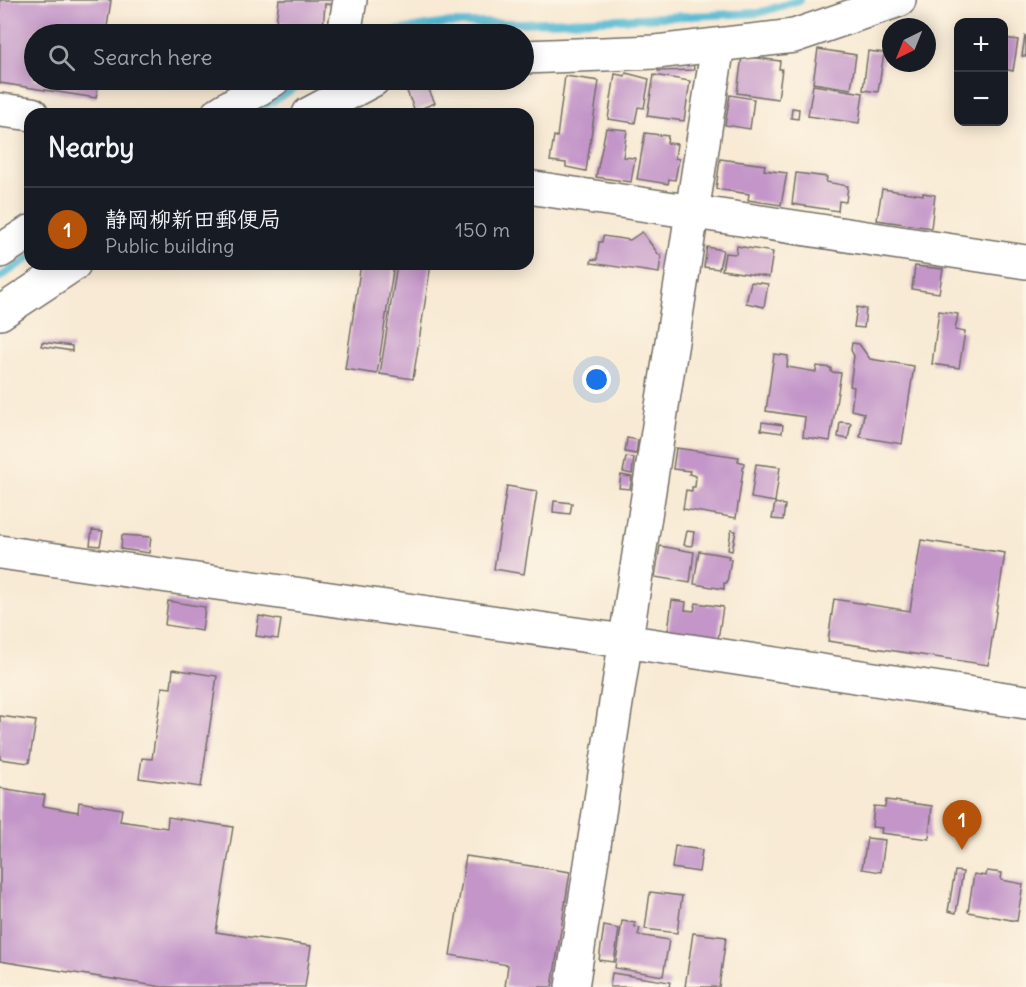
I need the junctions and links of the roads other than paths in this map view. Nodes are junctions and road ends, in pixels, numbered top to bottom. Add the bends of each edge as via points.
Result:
1 (350, 0) edge
2 (899, 0) edge
3 (346, 24) edge
4 (718, 45) junction
5 (534, 57) edge
6 (257, 90) edge
7 (354, 90) edge
8 (228, 108) edge
9 (320, 108) edge
10 (0, 110) edge
11 (24, 113) edge
12 (534, 188) edge
13 (691, 212) junction
14 (24, 236) edge
15 (0, 251) edge
16 (1026, 262) edge
17 (65, 270) edge
18 (0, 313) edge
19 (0, 552) edge
20 (624, 641) junction
21 (1026, 702) edge
22 (572, 987) edge

1 - 3 street
2 - 4 street via 794,36
4 - 5 street via 656,52
4 - 13 street
6 - 8 street
7 - 9 street
10 - 11 street
12 - 13 street
13 - 16 street
13 - 20 street
14 - 15 street
17 - 18 street
19 - 20 street
20 - 21 street
20 - 22 street

